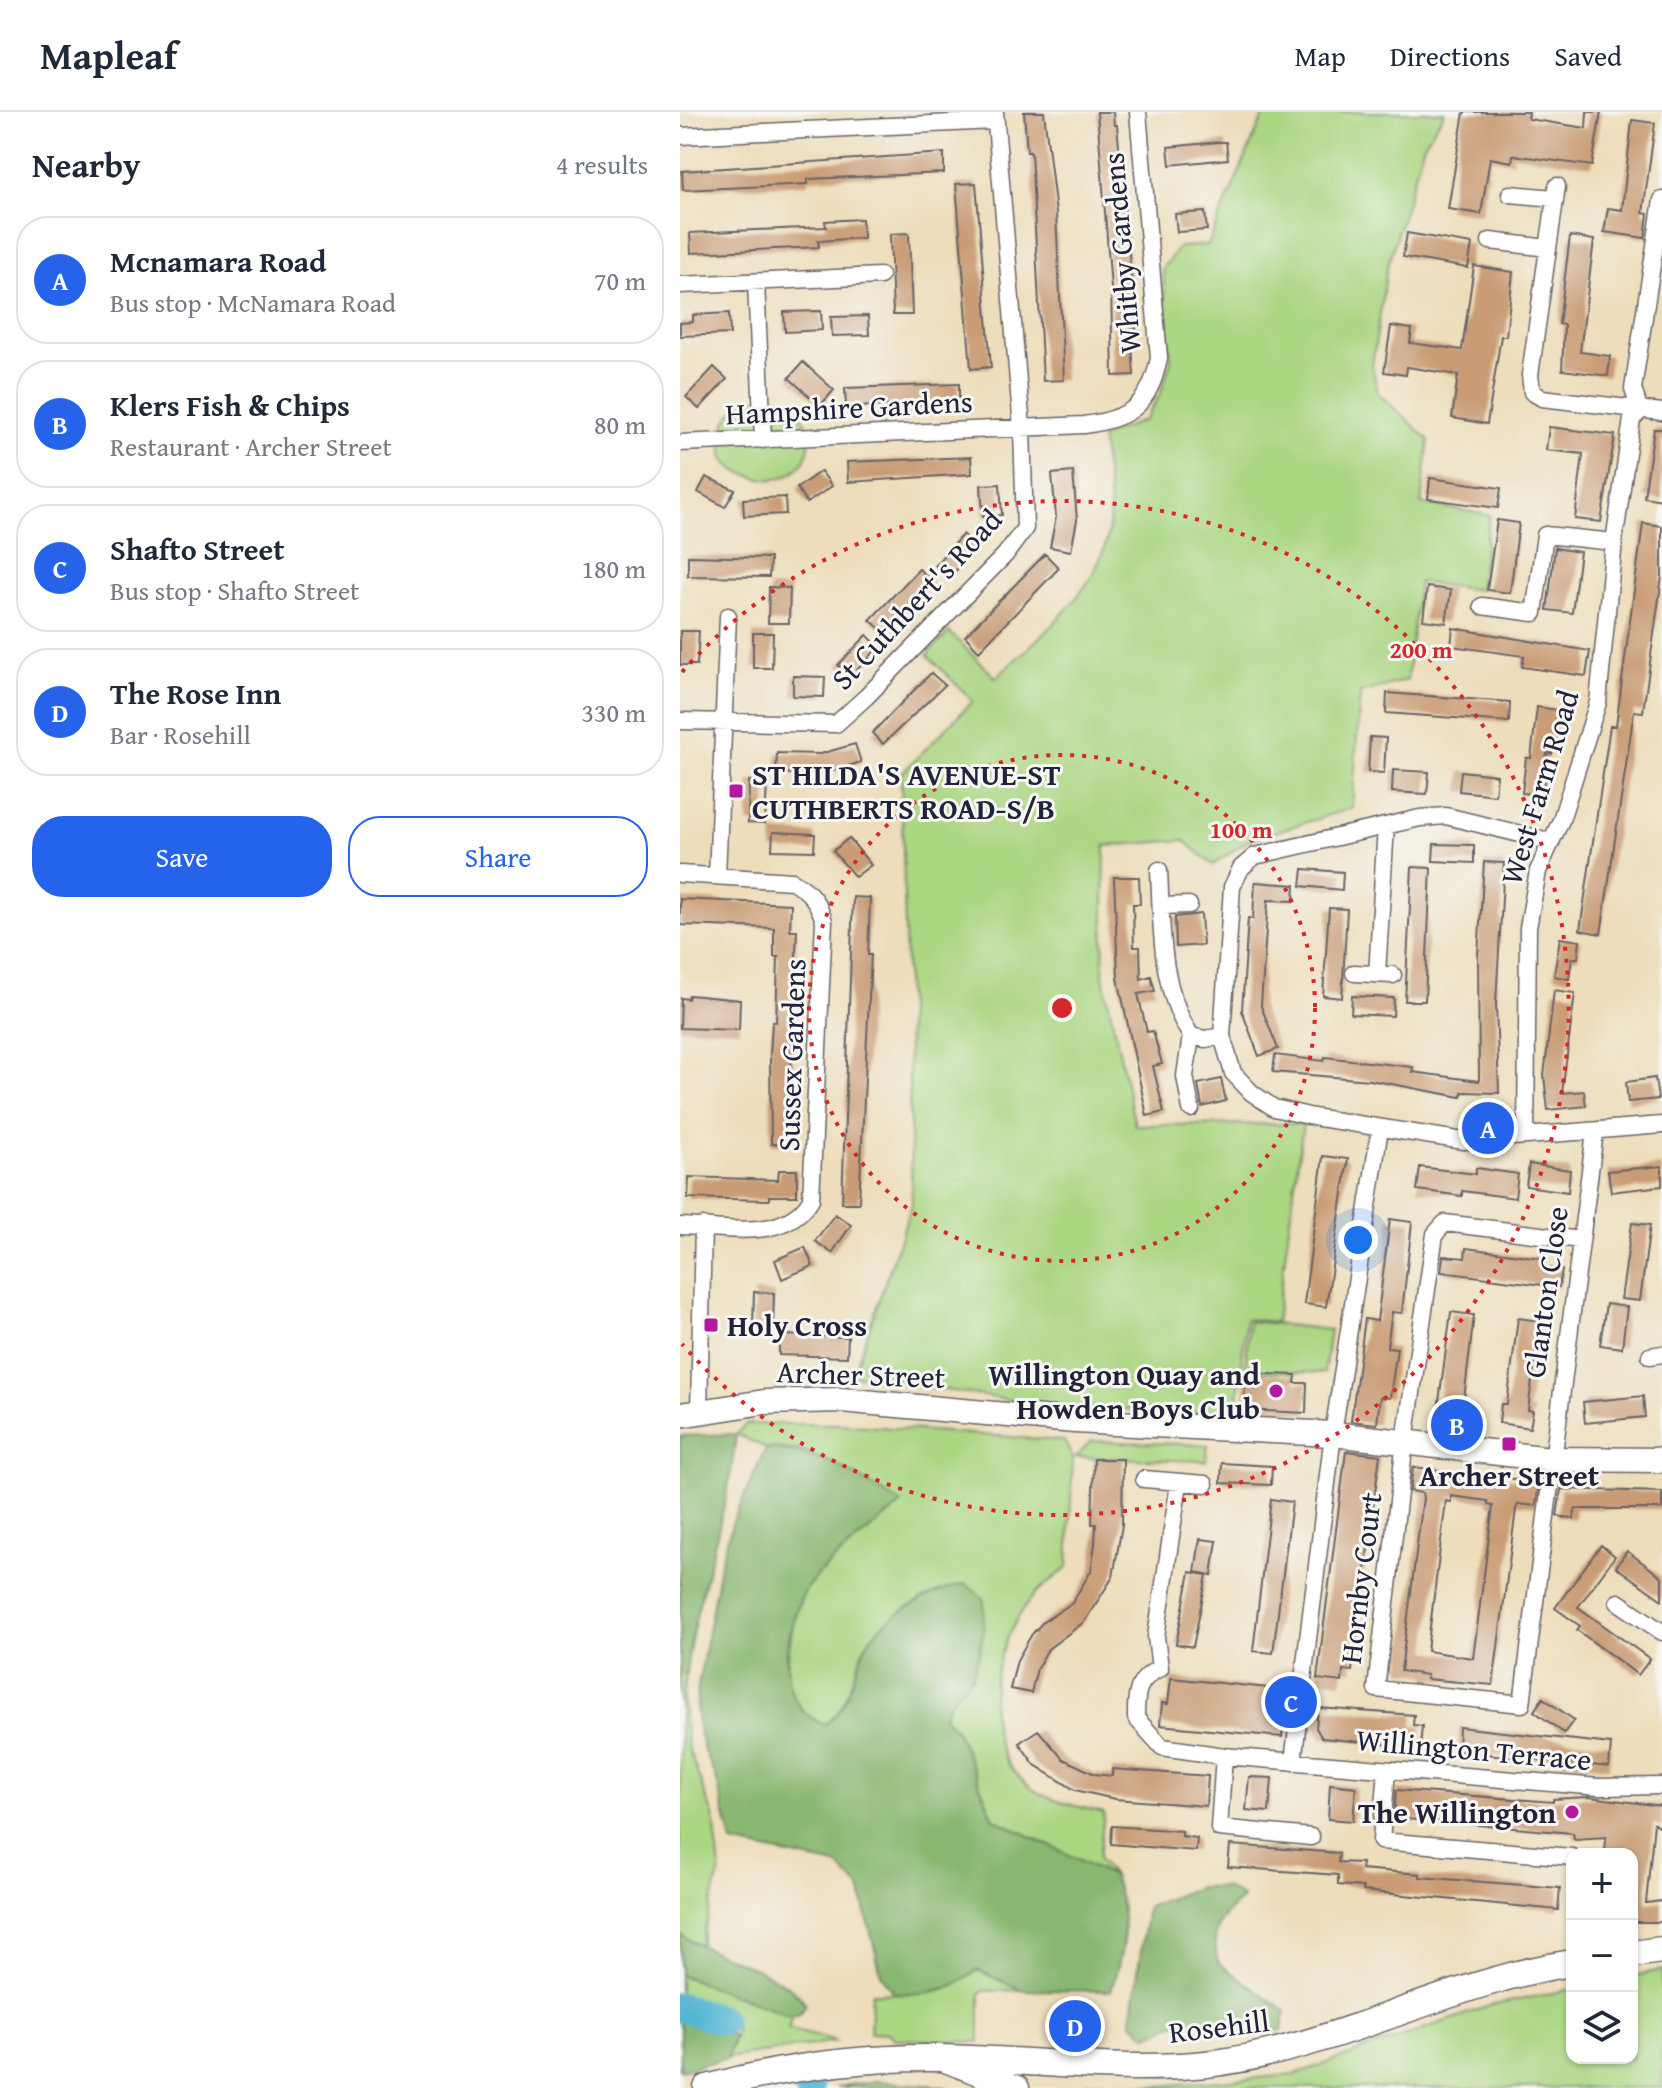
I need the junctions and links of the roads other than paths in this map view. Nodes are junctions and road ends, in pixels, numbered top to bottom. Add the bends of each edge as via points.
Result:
1 (1138, 112) edge
2 (995, 116) edge
3 (680, 136) edge
4 (1510, 194) dead end
5 (1662, 200) edge
6 (1490, 241) dead end
7 (1548, 248) junction
8 (880, 276) dead end
9 (756, 282) junction
10 (680, 285) edge
11 (1640, 411) junction
12 (1662, 412) edge
13 (1022, 428) junction
14 (763, 440) junction
15 (680, 443) edge
16 (1614, 542) junction
17 (1482, 606) dead end
18 (728, 616) dead end
19 (680, 721) edge
20 (724, 722) junction
21 (1386, 826) junction
22 (1549, 841) junction
23 (1159, 870) dead end
24 (680, 874) edge
25 (717, 876) junction
26 (1189, 905) dead end
27 (1161, 906) junction
28 (1354, 973) dead end
29 (1191, 1036) junction
30 (1222, 1036) junction
31 (1191, 1109) dead end
32 (1662, 1125) edge
33 (1380, 1128) junction
34 (1595, 1132) junction
35 (1526, 1136) junction
36 (680, 1226) edge
37 (703, 1226) junction
38 (1581, 1240) junction
39 (690, 1414) edge
40 (1333, 1434) junction
41 (1405, 1441) junction
42 (1551, 1459) junction
43 (1662, 1460) edge
44 (1144, 1479) dead end
45 (1179, 1483) junction
46 (1205, 1484) dead end
47 (1618, 1602) dead end
48 (1662, 1632) edge
49 (1224, 1756) junction
50 (1293, 1762) junction
51 (1387, 1770) junction
52 (1662, 1786) edge
53 (1311, 1837) dead end
54 (1566, 1856) edge
55 (1662, 1950) edge
56 (1638, 1953) edge
57 (1566, 1964) edge
58 (941, 2058) junction
59 (707, 2088) edge
60 (1017, 2088) edge

1 - 13 street, Whitby Gardens via 1159,358 1155,382 1139,406 1114,421
2 - 3 street
2 - 13 street, St Cuthbert's Road
4 - 7 street via 1556,192
5 - 11 street via 1633,389
6 - 7 street
7 - 11 street via 1532,392 1542,398
8 - 9 street
9 - 10 street
9 - 14 street
11 - 12 street
11 - 16 street, West Farm Road via 1632,419
13 - 14 street, Hampshire Gardens
13 - 20 street, St Cuthbert's Road via 1025,528 866,697 836,724
14 - 15 street, Hampshire Gardens
16 - 17 street via 1545,535 1534,613
16 - 22 street, West Farm Road via 1598,702
18 - 20 street
19 - 20 street, St Cuthbert's Road
20 - 25 street
21 - 22 street via 1446,816
21 - 28 street via 1385,975
21 - 30 street via 1255,856 1241,868 1232,887
22 - 35 street, West Farm Road via 1528,928
23 - 27 street
24 - 25 street, Sussex Gardens
25 - 37 street, Sussex Gardens via 792,881 818,903 824,921 817,1132 814,1190 802,1214 764,1229
26 - 27 street
27 - 29 street via 1164,971 1177,1014
29 - 30 street
29 - 31 street via 1185,1076
30 - 33 street via 1233,1073 1274,1108
32 - 34 street
33 - 35 street via 1464,1141
33 - 40 street
34 - 35 street
34 - 38 street, Glanton Close
36 - 37 street, Sussex Gardens
37 - 39 street
38 - 41 street, Hornby Court via 1445,1223 1435,1234
38 - 42 street, Glanton Close
39 - 40 main road, Archer Street via 764,1402 841,1400 1075,1421
40 - 41 main road, Archer Street
40 - 50 street
41 - 42 main road, Archer Street
41 - 42 street, Hornby Court via 1376,1689 1522,1704
42 - 43 main road, Archer Street
44 - 45 street
45 - 46 street
45 - 49 street, Willington Terrace via 1156,1637 1160,1668 1144,1676 1136,1691 1136,1718 1162,1747
47 - 48 street
49 - 50 street, Willington Terrace
49 - 53 street via 1219,1828
50 - 51 street, Willington Terrace
51 - 52 street, Willington Terrace via 1625,1789
51 - 54 street via 1381,1841
55 - 56 main road
57 - 58 main road, Rosehill via 1480,1983 1350,2032 1235,2060 1175,2066
58 - 59 main road, Rosehill via 860,2060
58 - 60 main road

